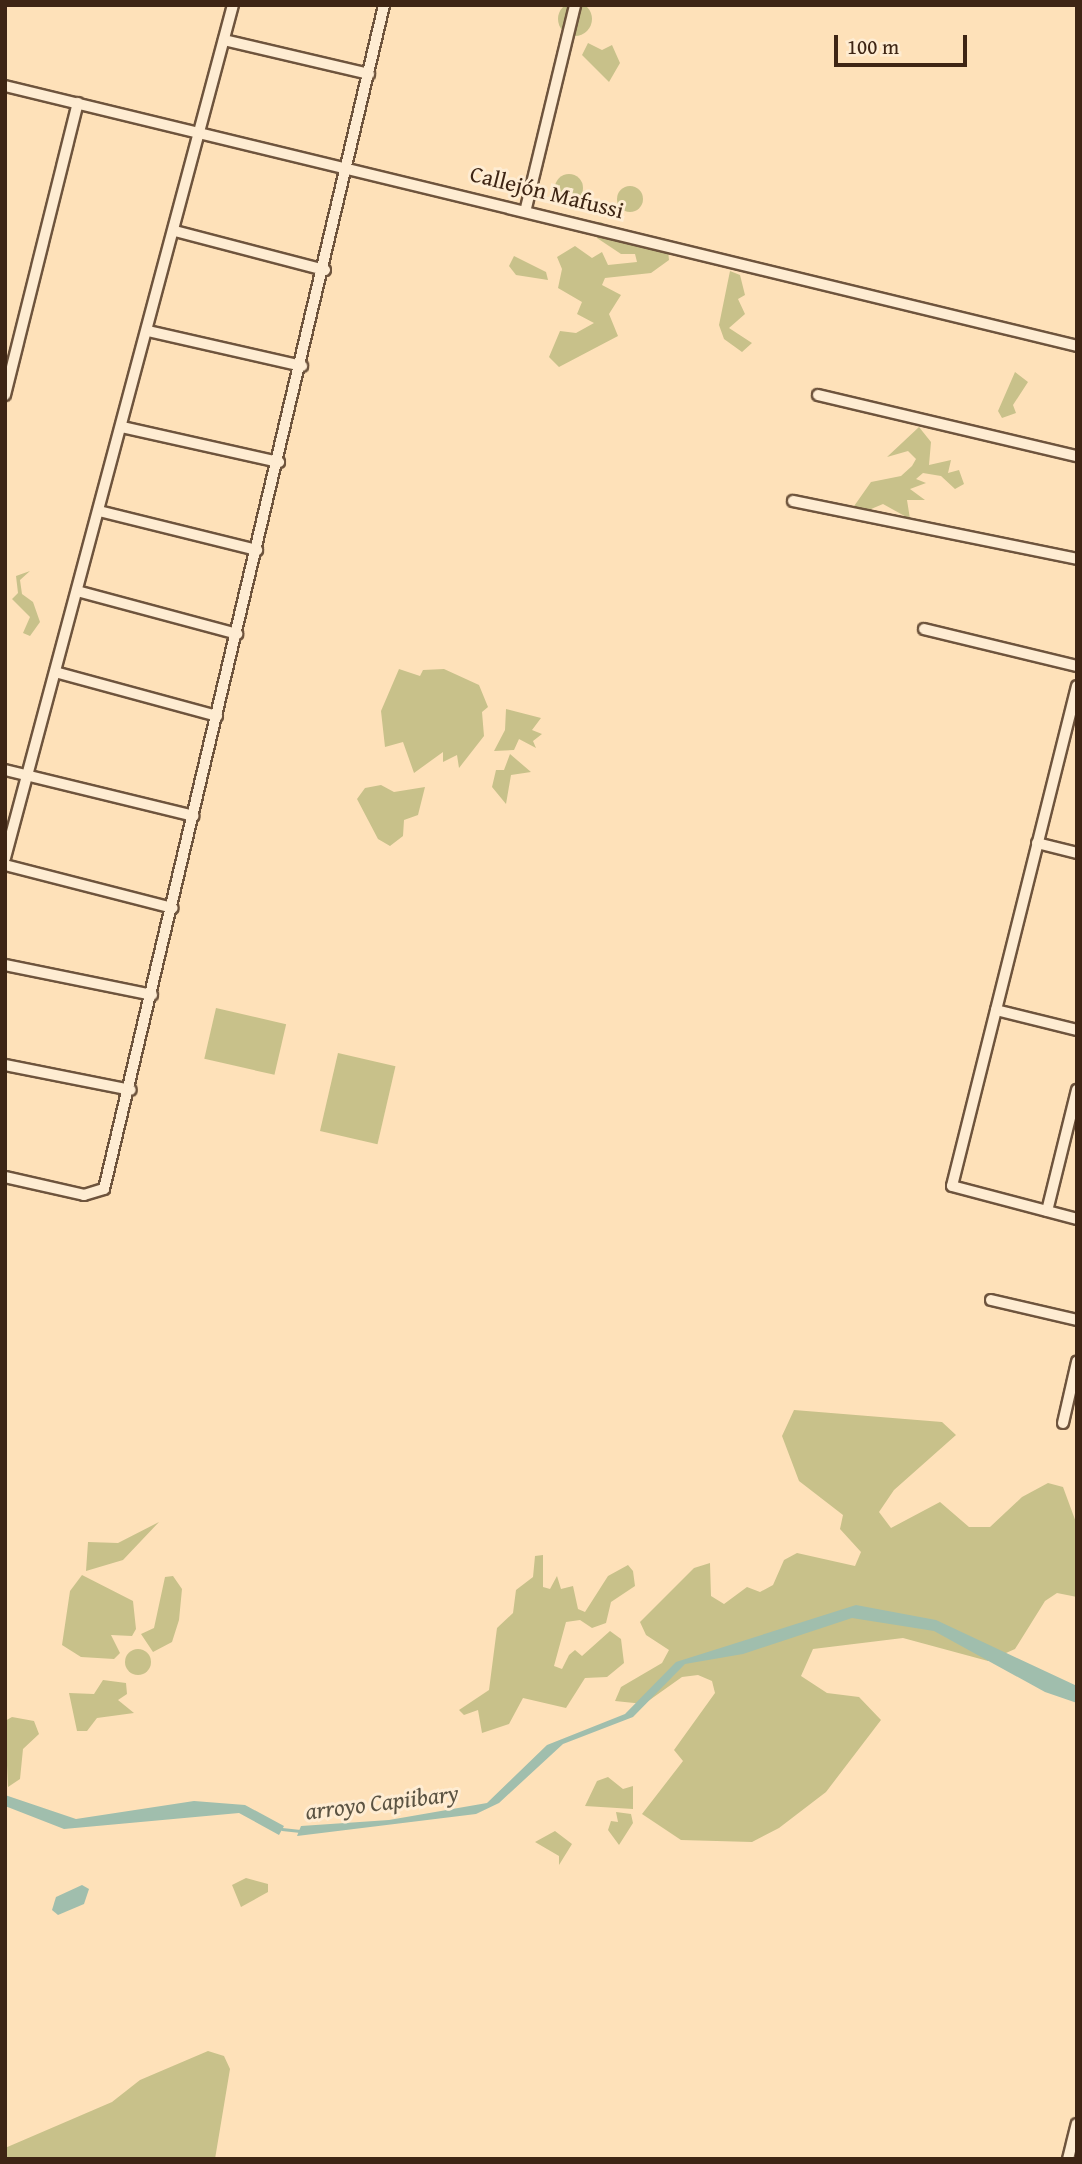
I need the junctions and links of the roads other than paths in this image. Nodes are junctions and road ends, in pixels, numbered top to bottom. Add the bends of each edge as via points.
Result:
1 (233, 5) edge
2 (384, 5) edge
3 (575, 5) edge
4 (224, 40) junction
5 (369, 74) junction
6 (5, 86) edge
7 (78, 103) junction
8 (198, 136) junction
9 (350, 167) junction
10 (526, 208) junction
11 (175, 231) junction
12 (325, 270) junction
13 (148, 331) junction
14 (1077, 346) edge
15 (302, 366) junction
16 (5, 395) edge
17 (818, 395) dead end
18 (122, 427) junction
19 (1077, 456) edge
20 (279, 462) junction
21 (793, 501) dead end
22 (99, 511) junction
23 (257, 550) junction
24 (1077, 559) edge
25 (78, 591) junction
26 (925, 629) dead end
27 (237, 634) junction
28 (1077, 666) edge
29 (55, 673) junction
30 (1077, 686) edge
31 (217, 716) junction
32 (5, 770) edge
33 (27, 776) junction
34 (193, 816) junction
35 (1037, 843) junction
36 (1077, 853) edge
37 (5, 858) edge
38 (5, 864) edge
39 (173, 908) junction
40 (5, 965) edge
41 (152, 995) junction
42 (996, 1010) junction
43 (1077, 1030) edge
44 (5, 1065) edge
45 (131, 1090) junction
46 (1077, 1090) edge
47 (5, 1177) edge
48 (1047, 1211) junction
49 (1077, 1219) edge
50 (991, 1300) dead end
51 (1077, 1320) edge
52 (1077, 1362) edge
53 (1063, 1423) dead end
54 (1077, 2124) edge
55 (1068, 2159) edge

1 - 4 street
2 - 5 street
3 - 10 street
4 - 5 street
4 - 8 street
5 - 9 street
6 - 7 street, Callejón Mafussi
7 - 8 street, Callejón Mafussi
7 - 16 street
8 - 9 street, Callejón Mafussi
8 - 11 street
9 - 10 street, Callejón Mafussi
9 - 12 street
10 - 14 street, Callejón Mafussi
11 - 12 street
11 - 13 street
12 - 15 street
13 - 15 street
13 - 18 street
15 - 20 street
17 - 19 street
18 - 20 street
18 - 22 street
20 - 23 street
21 - 24 street
22 - 23 street
22 - 25 street
23 - 27 street
25 - 27 street
25 - 29 street
26 - 28 street
27 - 31 street
29 - 31 street
29 - 33 street
30 - 35 street
31 - 34 street
32 - 33 street
33 - 34 street
33 - 37 street
34 - 39 street
35 - 36 street
35 - 42 street
38 - 39 street
39 - 41 street
40 - 41 street
41 - 45 street
42 - 43 street
42 - 48 street via 952,1186
44 - 45 street
45 - 47 street via 104,1189 84,1195
46 - 48 street
48 - 49 street
50 - 51 street
52 - 53 street
54 - 55 street

